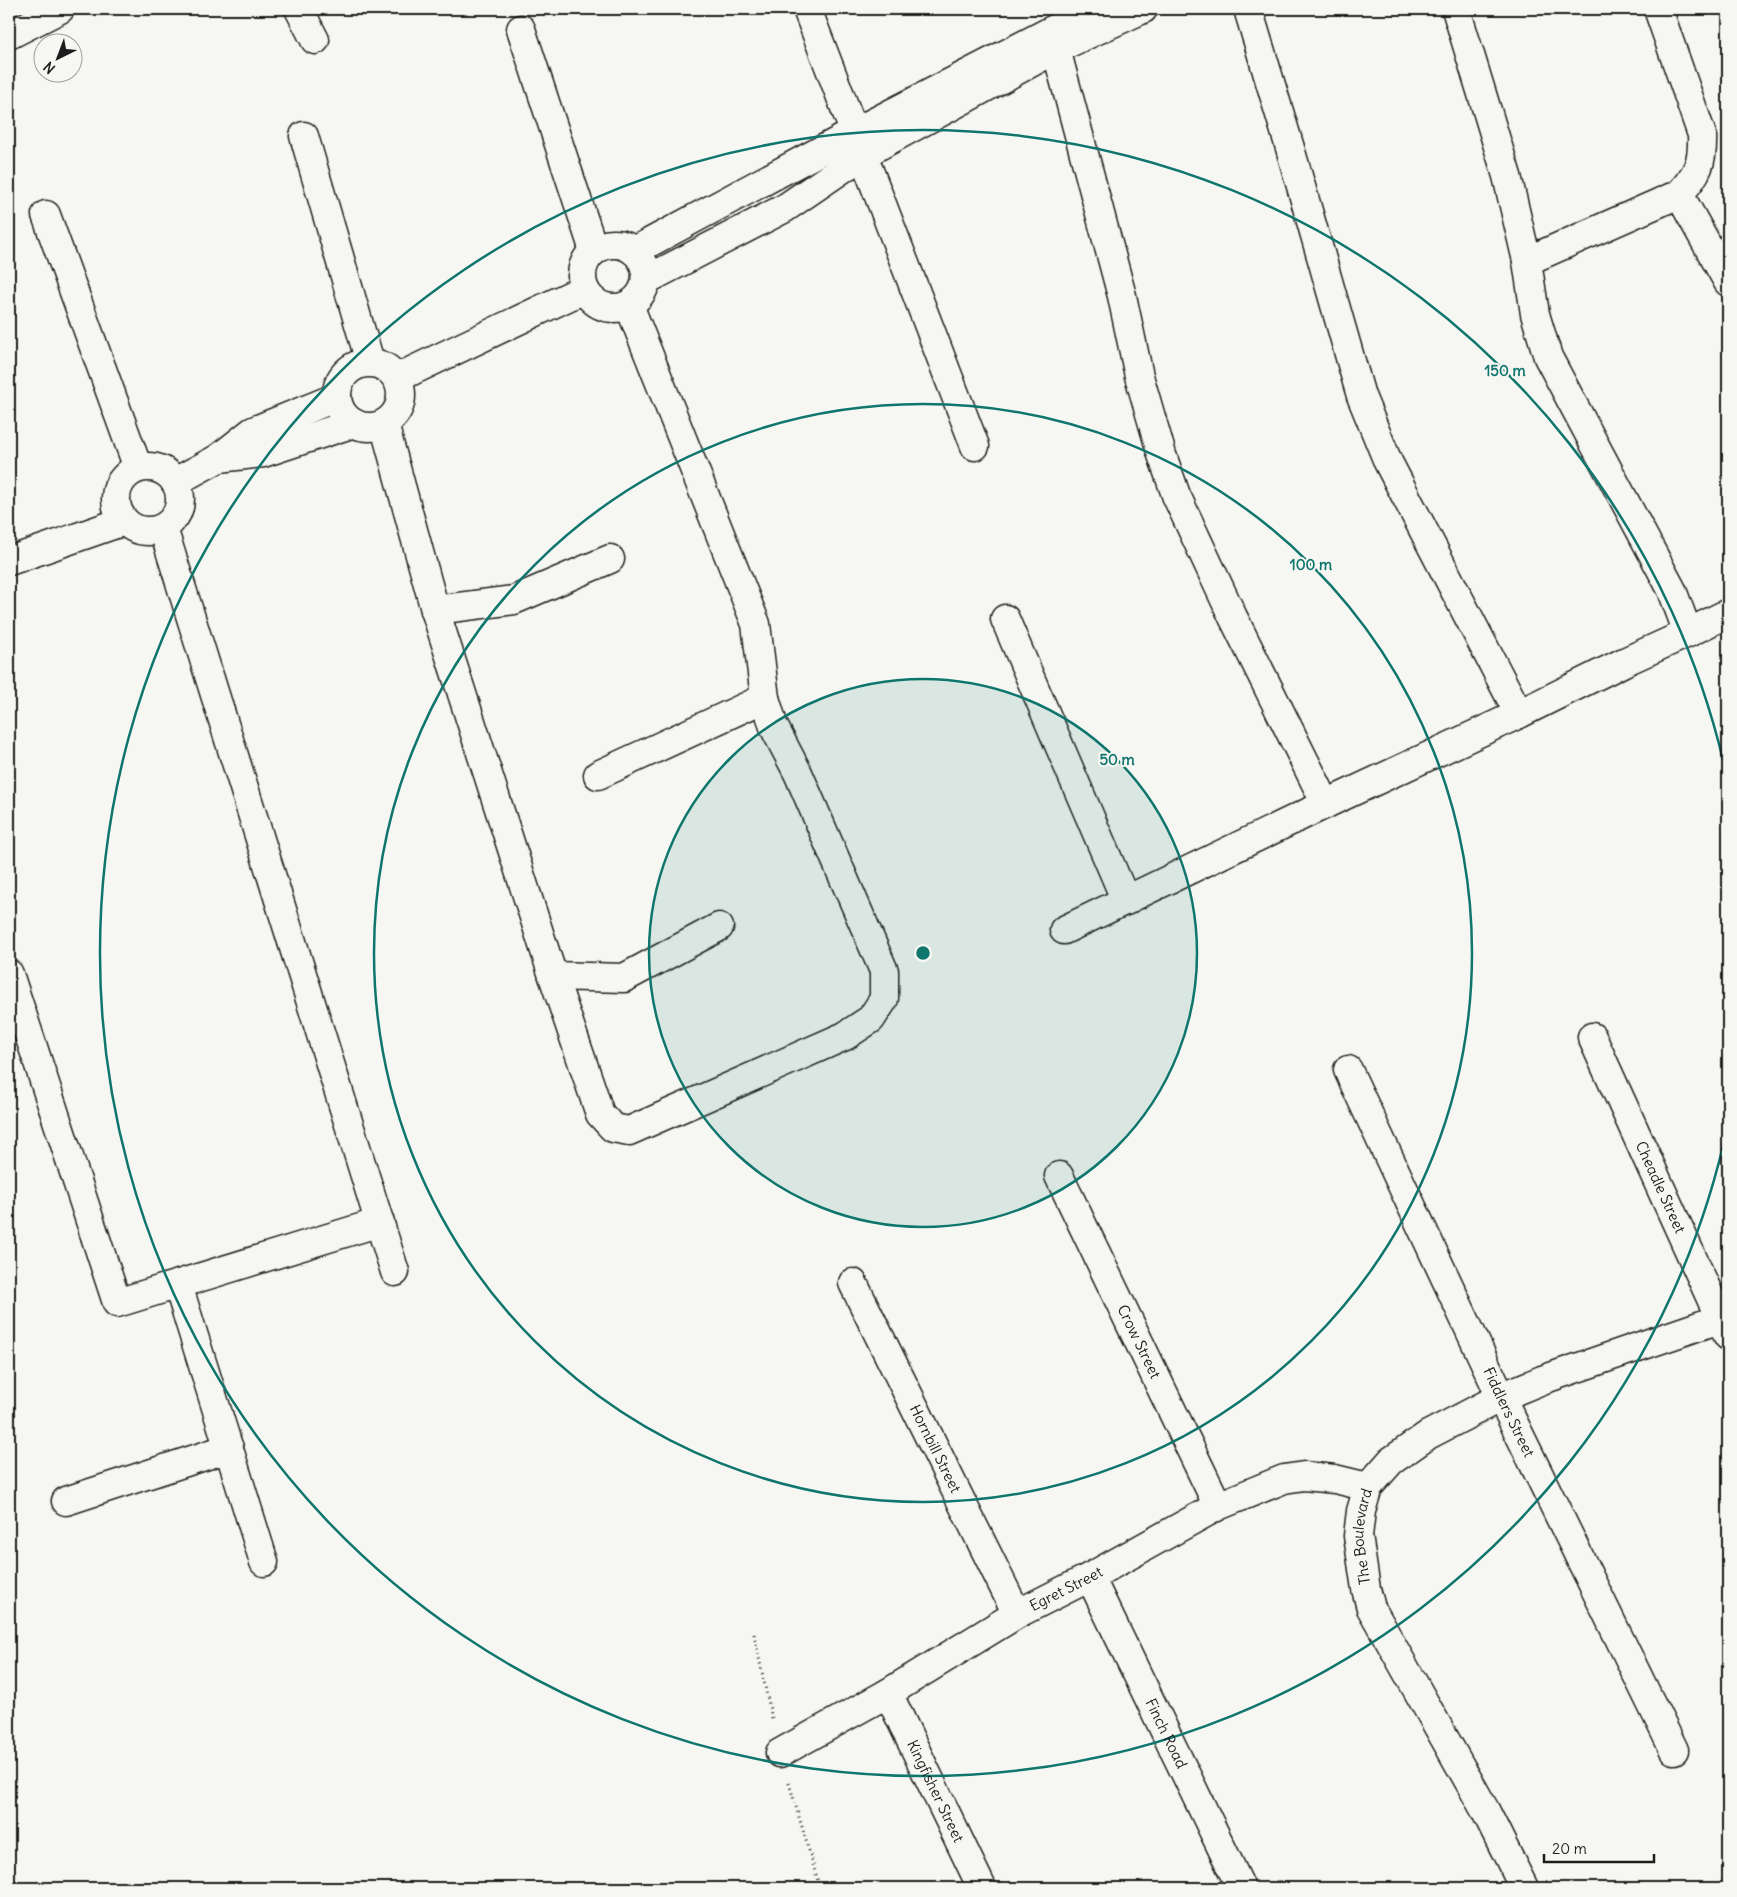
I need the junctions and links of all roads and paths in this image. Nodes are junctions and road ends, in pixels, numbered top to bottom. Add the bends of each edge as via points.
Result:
1 (60, 9) edge
2 (299, 9) edge
3 (807, 9) edge
4 (1093, 9) edge
5 (1143, 9) edge
6 (1248, 9) edge
7 (1456, 9) edge
8 (1658, 9) edge
9 (32, 15) edge
10 (521, 29) dead end
11 (9, 35) edge
12 (315, 40) dead end
13 (1056, 49) junction
14 (304, 136) dead end
15 (859, 143) junction
16 (1679, 194) junction
17 (46, 215) dead end
18 (594, 251) junction
19 (634, 251) junction
20 (1527, 261) junction
21 (646, 280) junction
22 (1728, 282) edge
23 (584, 289) junction
24 (629, 305) junction
25 (370, 362) junction
26 (397, 378) junction
27 (337, 397) junction
28 (354, 423) junction
29 (384, 424) junction
30 (975, 446) dead end
31 (219, 458) junction
32 (138, 468) junction
33 (176, 482) junction
34 (124, 521) junction
35 (163, 528) junction
36 (610, 559) dead end
37 (9, 561) edge
38 (435, 610) junction
39 (1728, 613) edge
40 (1005, 619) dead end
41 (1688, 633) junction
42 (765, 698) junction
43 (1519, 714) junction
44 (598, 775) dead end
45 (1326, 804) junction
46 (1126, 901) junction
47 (719, 927) dead end
48 (1064, 930) dead end
49 (9, 974) edge
50 (553, 976) junction
51 (1592, 1037) dead end
52 (1348, 1070) dead end
53 (1059, 1176) dead end
54 (380, 1222) junction
55 (395, 1272) dead end
56 (853, 1283) dead end
57 (178, 1285) junction
58 (1725, 1324) edge
59 (1501, 1397) junction
60 (228, 1448) junction
61 (1368, 1487) junction
62 (66, 1501) dead end
63 (1218, 1506) junction
64 (264, 1562) dead end
65 (1090, 1578) junction
66 (1017, 1614) junction
67 (888, 1693) junction
68 (1674, 1750) dead end
69 (780, 1753) dead end
70 (982, 1888) edge
71 (1241, 1888) edge
72 (1524, 1888) edge

1 - 9 street
2 - 12 street
3 - 15 street
4 - 15 street
5 - 13 street
6 - 43 street via 1361,396 1392,470
7 - 20 street via 1507,176
8 - 16 street via 1702,135 1703,154 1698,170
9 - 11 street
10 - 18 street
13 - 15 street
13 - 45 street via 1162,455 1176,494 1233,616
14 - 25 street
15 - 19 street
15 - 21 street via 785,208
15 - 30 street
16 - 20 street
16 - 22 street
17 - 32 street
18 - 19 street via 603,245 614,244
18 - 23 street via 582,268
19 - 21 street via 646,269
20 - 41 street via 1537,321 1553,369 1672,590
21 - 24 street via 644,290
23 - 24 street via 589,298 608,309
23 - 26 street
24 - 42 street via 756,624
25 - 26 street via 380,364
25 - 27 street via 359,364 342,377
26 - 29 street via 402,398 393,417
27 - 28 street via 339,408
27 - 31 street via 253,430
28 - 29 street via 369,427
28 - 31 street via 263,453
29 - 38 street
31 - 33 street
32 - 33 street via 159,468
32 - 34 street via 128,473 116,491 117,507
33 - 35 street via 180,491 178,512
34 - 35 street via 142,531
34 - 37 street
35 - 54 street
36 - 38 street via 514,600
38 - 50 street
39 - 41 street
40 - 46 street
41 - 43 street
42 - 44 street
42 - 50 street via 774,727 798,773 884,971 884,999 871,1020 845,1036 630,1131 613,1128 600,1114
43 - 45 street
45 - 46 street
46 - 48 street
47 - 50 street via 624,978
49 - 57 street via 117,1304
51 - 58 street, Cheadle Street
52 - 59 street, Fiddlers Street
53 - 63 street, Crow Street
54 - 55 street
54 - 57 street
56 - 66 street, Hornbill Street
57 - 60 street
58 - 59 street, The Boulevard via 1542,1380
59 - 61 street, The Boulevard via 1428,1435 1392,1461
59 - 68 street, Fiddlers Street
60 - 62 street
60 - 64 street
61 - 63 street, Egret Street via 1335,1479 1298,1477 1284,1479
61 - 72 street, The Boulevard via 1358,1536 1371,1608 1485,1810
63 - 65 street, Egret Street
65 - 66 street, Egret Street
65 - 71 street, Finch Road
66 - 67 street, Egret Street
67 - 69 street, Egret Street
67 - 70 street, Kingfisher Street

